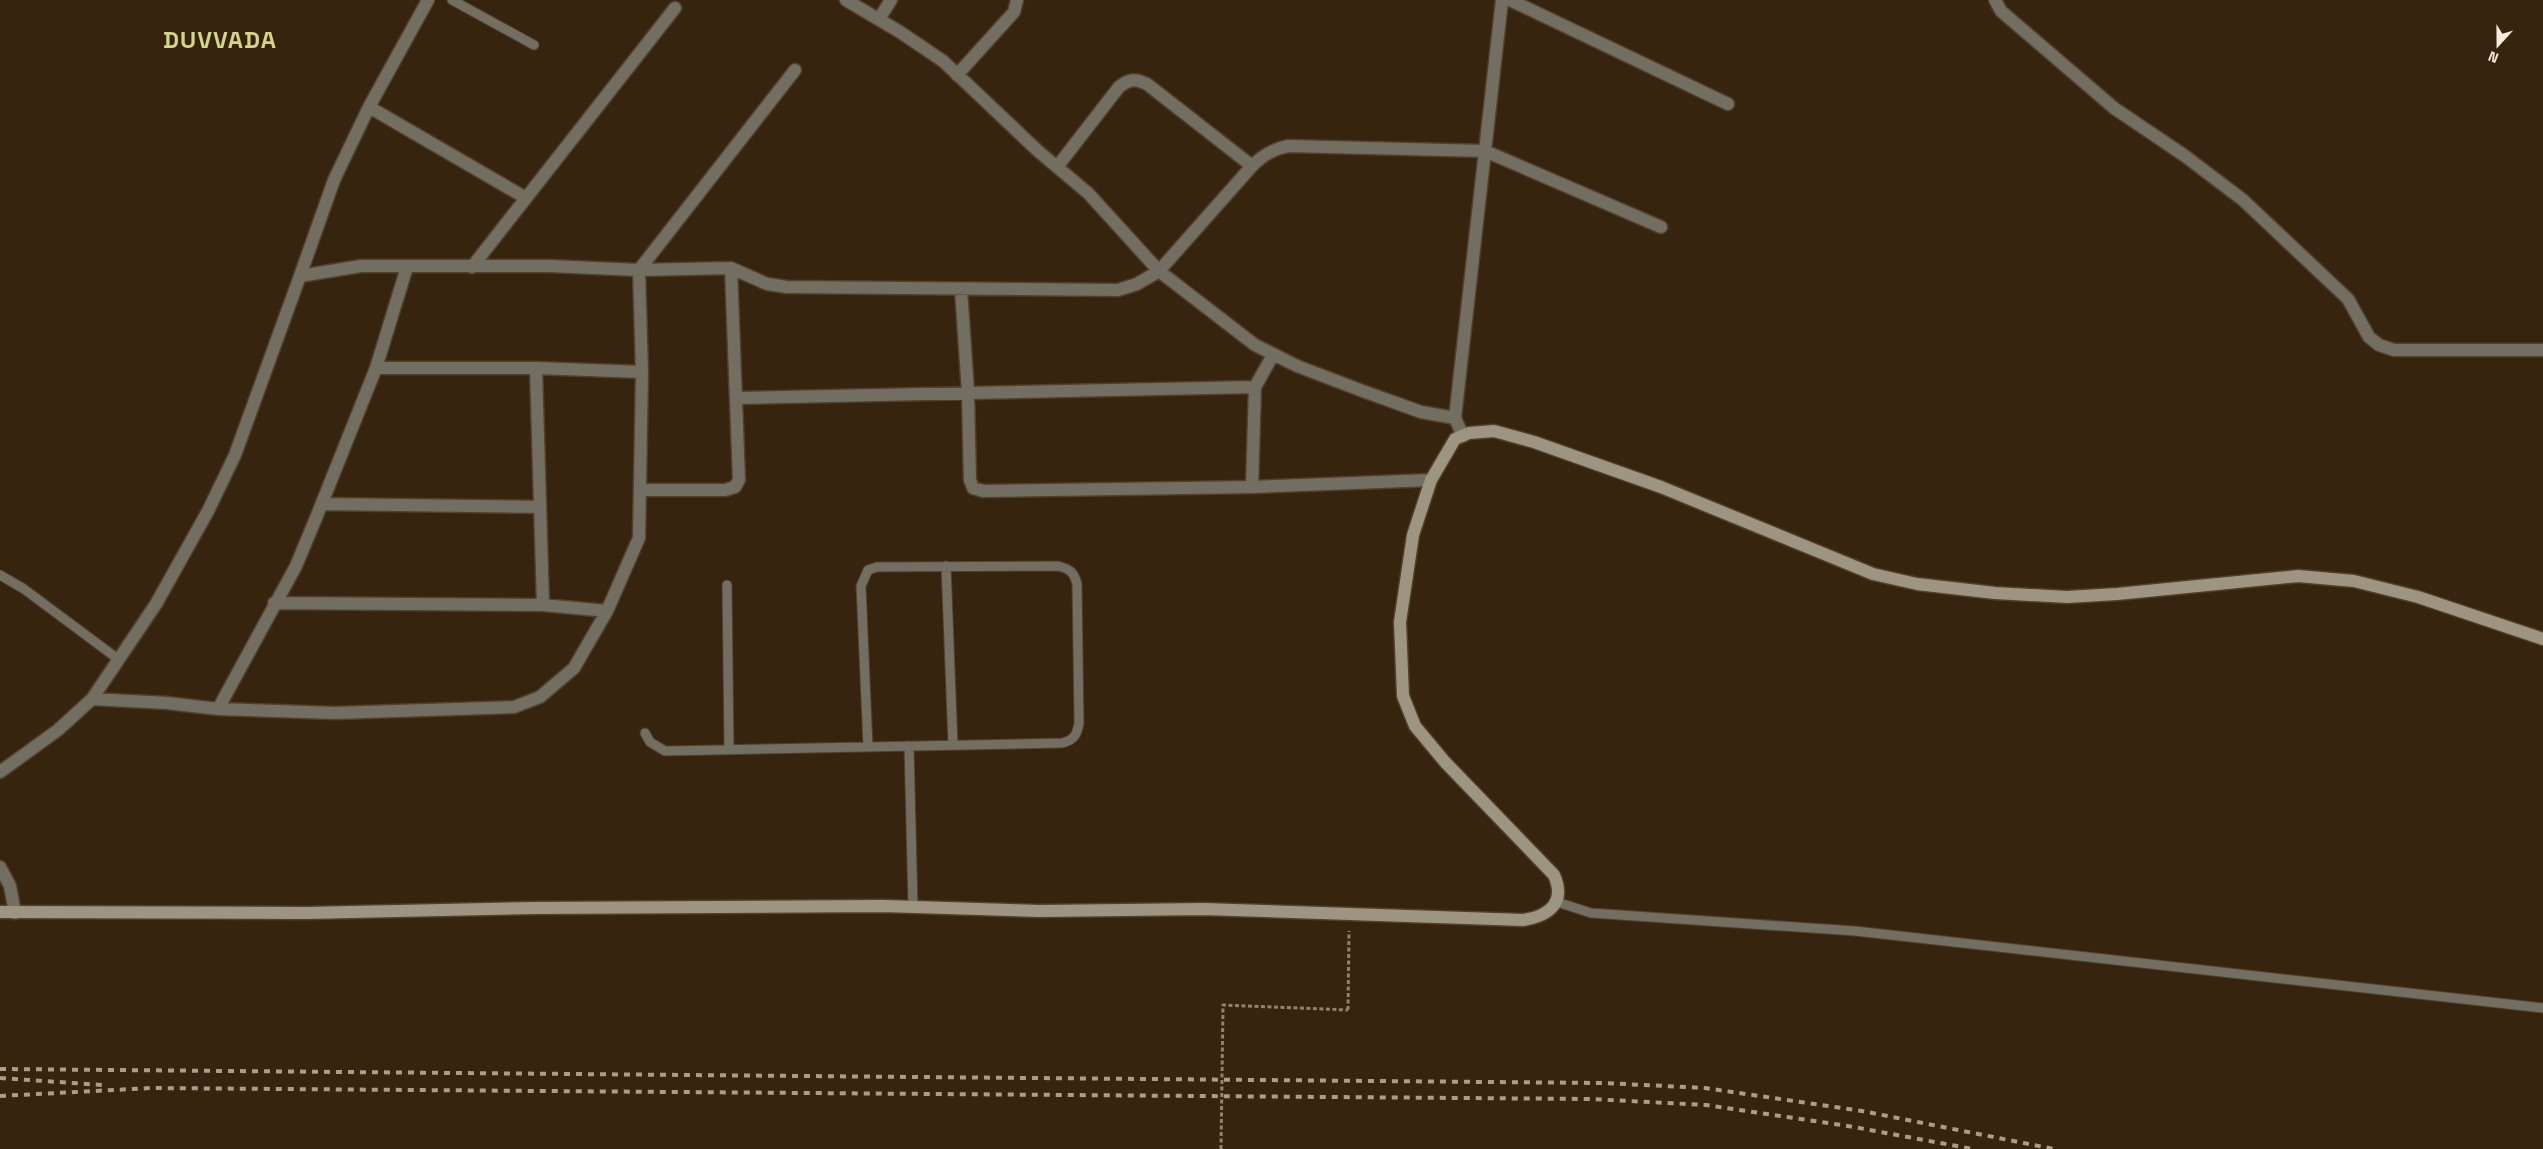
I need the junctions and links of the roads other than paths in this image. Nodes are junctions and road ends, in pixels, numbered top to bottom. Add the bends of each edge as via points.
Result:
1 (428, 0) edge
2 (452, 0) edge
3 (846, 0) edge
4 (891, 0) edge
5 (1017, 0) edge
6 (1502, 0) edge
7 (1510, 0) edge
8 (1995, 0) edge
9 (675, 8) dead end
10 (879, 19) junction
11 (534, 45) dead end
12 (795, 70) dead end
13 (957, 75) junction
14 (1728, 104) dead end
15 (369, 107) junction
16 (1485, 151) junction
17 (1252, 166) junction
18 (1057, 167) junction
19 (526, 198) junction
20 (1661, 227) dead end
21 (407, 266) junction
22 (472, 267) junction
23 (731, 268) junction
24 (638, 270) junction
25 (1159, 271) junction
26 (300, 276) junction
27 (961, 289) junction
28 (2543, 350) edge
29 (1272, 355) junction
30 (376, 368) junction
31 (536, 368) junction
32 (642, 372) junction
33 (1255, 387) junction
34 (968, 392) junction
35 (737, 398) junction
36 (1456, 418) junction
37 (1462, 436) junction
38 (1431, 480) junction
39 (1252, 487) junction
40 (640, 490) junction
41 (322, 504) junction
42 (540, 507) junction
43 (946, 566) junction
44 (0, 575) edge
45 (727, 585) dead end
46 (274, 603) junction
47 (543, 606) junction
48 (607, 611) junction
49 (2543, 639) edge
50 (118, 659) junction
51 (92, 699) junction
52 (218, 709) junction
53 (645, 733) dead end
54 (953, 745) junction
55 (910, 746) junction
56 (868, 747) junction
57 (729, 750) junction
58 (0, 772) edge
59 (0, 867) edge
60 (1557, 902) junction
61 (913, 907) junction
62 (0, 912) edge
63 (16, 913) junction
64 (2543, 1008) edge

1 - 15 street
2 - 11 lane
3 - 10 street
4 - 10 street
5 - 13 street via 1014,12
6 - 16 street
7 - 14 street
8 - 28 street via 2002,11 2114,108 2243,200 2348,299 2368,337 2380,345 2394,350
9 - 19 street
10 - 13 street via 943,61
12 - 24 street
13 - 18 street
15 - 19 street
15 - 26 street via 334,180
16 - 17 street via 1288,146 1276,148
16 - 20 street
16 - 36 street
17 - 18 street via 1147,84 1128,80 1119,87
17 - 25 street
18 - 25 street via 1088,193
19 - 22 street
21 - 22 street
21 - 26 street via 361,266
21 - 30 street
22 - 24 street
23 - 24 street
23 - 27 street via 767,284 788,287
23 - 35 street
24 - 32 street
25 - 27 street via 1137,284 1118,290
25 - 29 street
26 - 50 street via 235,455 183,558
27 - 34 street
29 - 33 street
29 - 36 street via 1421,412
30 - 31 street
30 - 41 street
31 - 32 street
31 - 42 street
32 - 40 street
33 - 34 street
33 - 39 street
34 - 35 street
34 - 39 street via 970,480 973,488 983,491
35 - 40 street via 740,468 735,487 725,490
36 - 37 street
37 - 38 street via 1455,439
37 - 49 street via 1494,431 1534,442 1661,487 1873,574 1917,584 2066,597 2298,576 2354,581 2418,597
38 - 39 street
38 - 60 street via 1412,535 1400,622 1403,696 1416,726 1446,762 1554,875 1560,887
40 - 48 street via 639,538
41 - 42 street
41 - 46 street via 296,566
42 - 47 street
43 - 54 lane
43 - 54 lane via 1058,566 1075,574 1077,584 1079,723 1071,741
43 - 56 lane via 877,567 863,576
44 - 50 lane via 24,589
45 - 57 lane
46 - 47 street
46 - 52 street
47 - 48 street
48 - 52 street via 574,668 540,697 514,707 335,713
50 - 51 street
51 - 52 street
51 - 58 street via 58,730
53 - 57 lane via 650,742 665,751
54 - 55 lane
55 - 56 lane
55 - 61 lane
56 - 57 lane
59 - 63 street via 10,886
60 - 61 street via 1537,918 1523,920 1204,909 1040,911
60 - 64 lane via 1591,913 1855,931
61 - 63 street
62 - 63 street

